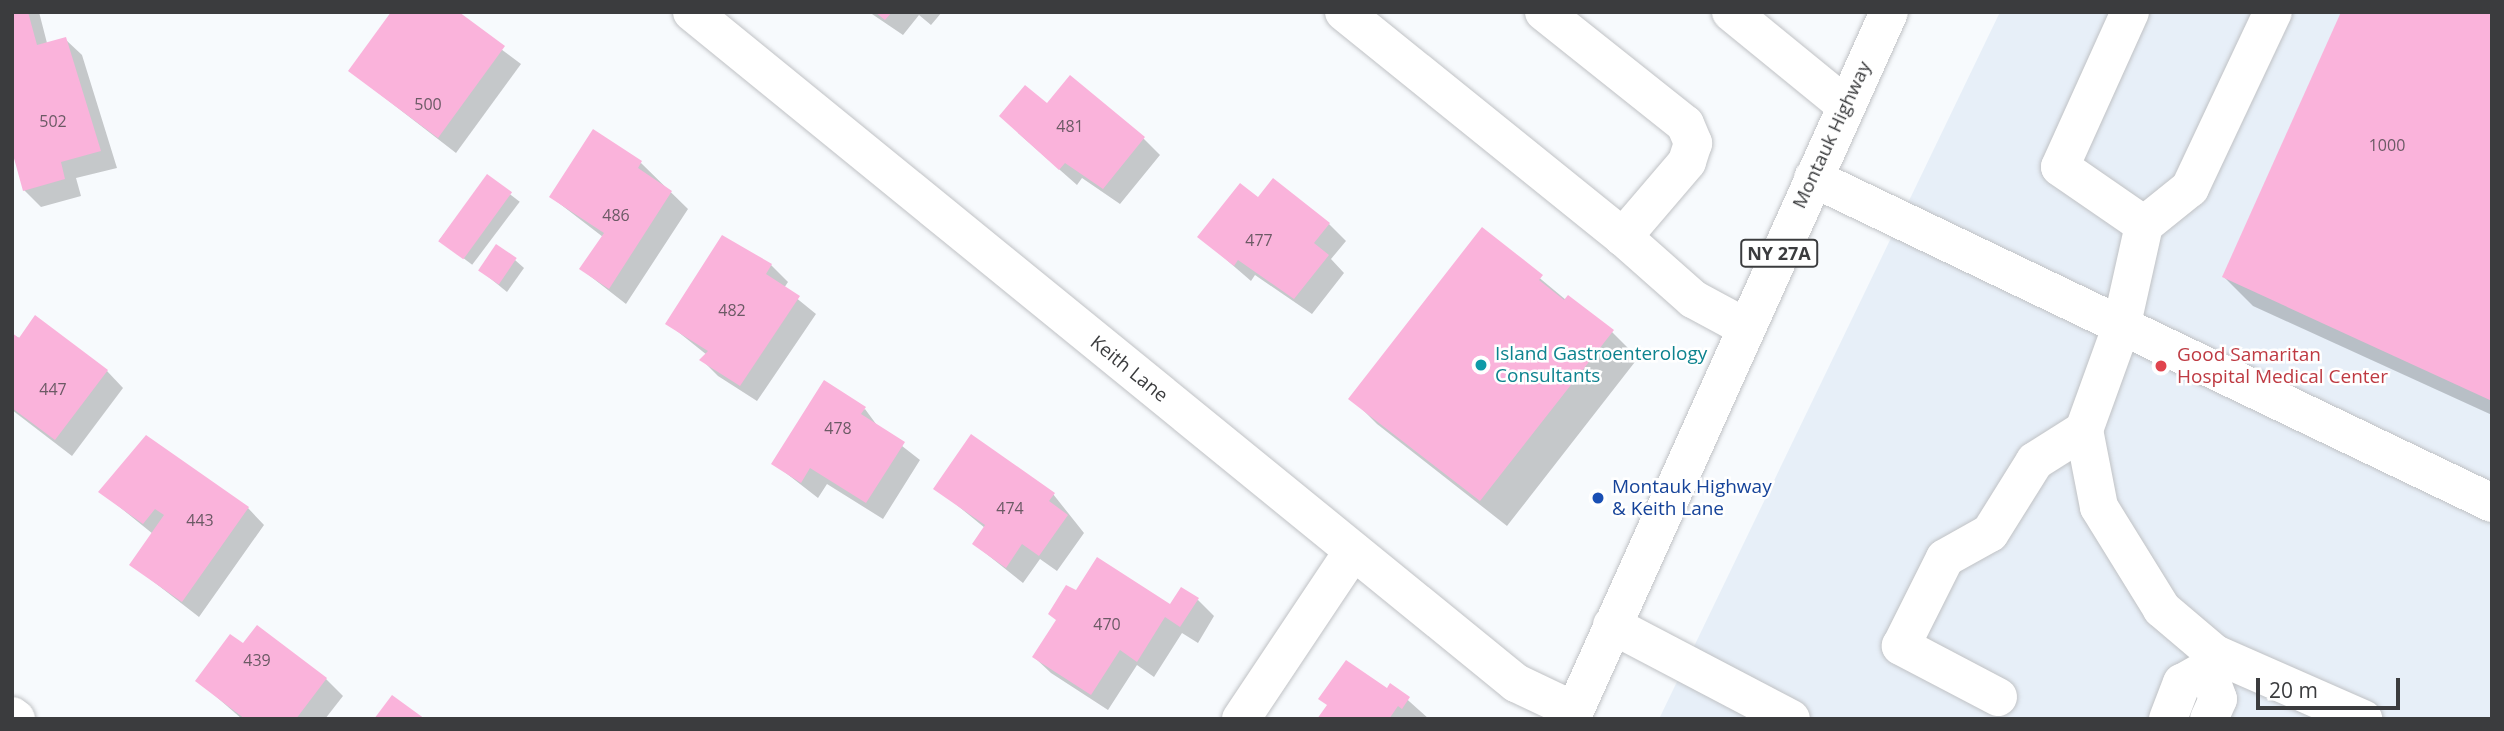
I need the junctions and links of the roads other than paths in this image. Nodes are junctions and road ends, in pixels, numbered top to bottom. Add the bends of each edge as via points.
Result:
1 (692, 12) edge
2 (1344, 12) edge
3 (1544, 12) edge
4 (1731, 12) edge
5 (1889, 12) edge
6 (2130, 12) edge
7 (2273, 12) edge
8 (1845, 105) junction
9 (1813, 178) junction
10 (2144, 225) junction
11 (1623, 237) junction
12 (1745, 327) junction
13 (2121, 328) junction
14 (2084, 430) junction
15 (2492, 503) edge
16 (1353, 551) junction
17 (1612, 625) junction
18 (2211, 662) junction
19 (1998, 697) dead end
20 (1573, 715) edge
21 (1241, 719) edge
22 (1791, 719) edge
23 (2168, 719) edge
24 (2209, 719) edge
25 (2362, 719) edge

1 - 16 street, Keith Lane
2 - 11 street
3 - 11 street via 1685,124 1693,143 1687,162
4 - 8 street
5 - 8 street, Montauk Highway / NY 27A
6 - 10 street via 2060,167
7 - 10 street via 2190,188
8 - 9 street, Montauk Highway / NY 27A
9 - 12 street, Montauk Highway / NY 27A
9 - 13 street
10 - 13 street
11 - 12 street via 1693,299
12 - 17 street, Montauk Highway / NY 27A
13 - 14 street
13 - 15 street
14 - 18 street via 2099,507 2162,609
14 - 19 street via 2035,461 1990,533 1945,558 1901,646
16 - 20 street, Keith Lane via 1516,683
16 - 21 street
17 - 20 street, Montauk Highway / NY 27A
17 - 22 street
18 - 23 street via 2182,684
18 - 24 street via 2218,699
18 - 25 street

